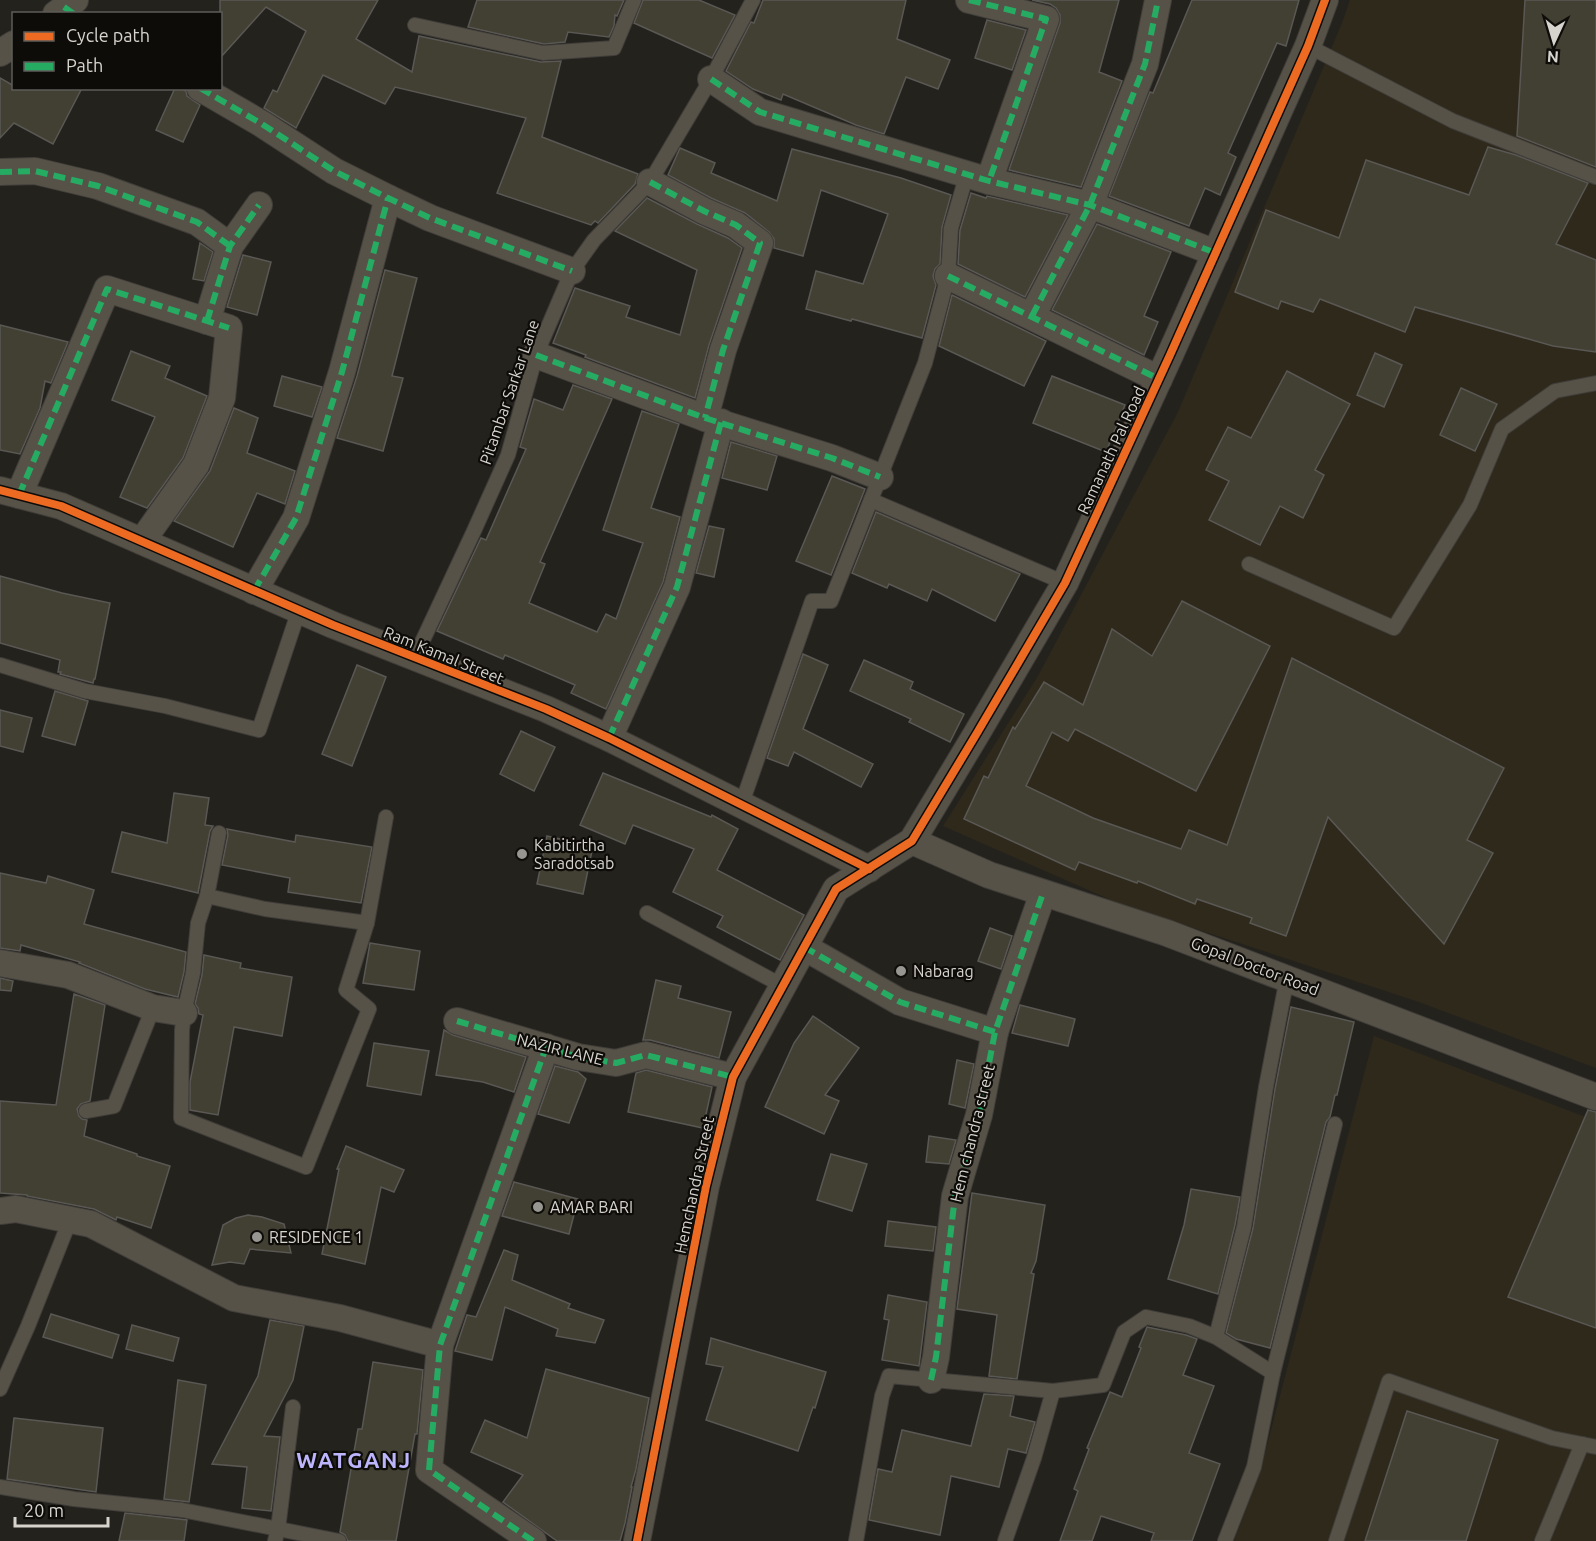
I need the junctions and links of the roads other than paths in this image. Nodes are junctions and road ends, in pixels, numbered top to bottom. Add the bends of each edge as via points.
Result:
1 (634, 0) edge
2 (753, 0) edge
3 (969, 0) edge
4 (1158, 0) edge
5 (1325, 0) edge
6 (415, 25) dead end
7 (1308, 46) junction
8 (711, 79) junction
9 (203, 90) edge
10 (0, 172) edge
11 (1596, 177) edge
12 (978, 178) junction
13 (650, 182) junction
14 (387, 198) junction
15 (1090, 205) junction
16 (259, 206) dead end
17 (230, 246) junction
18 (1216, 253) junction
19 (572, 270) junction
20 (948, 276) junction
21 (1032, 316) junction
22 (207, 321) junction
23 (536, 355) junction
24 (1159, 380) junction
25 (1596, 383) edge
26 (713, 420) junction
27 (875, 488) junction
28 (9, 493) edge
29 (142, 541) junction
30 (1249, 564) dead end
31 (1065, 583) junction
32 (254, 591) junction
33 (298, 610) junction
34 (415, 657) junction
35 (0, 665) edge
36 (609, 738) junction
37 (741, 806) junction
38 (386, 817) dead end
39 (219, 833) dead end
40 (912, 841) junction
41 (866, 871) junction
42 (1043, 892) junction
43 (207, 896) junction
44 (647, 913) dead end
45 (367, 923) junction
46 (804, 947) junction
47 (0, 963) edge
48 (1287, 978) junction
49 (783, 986) junction
50 (153, 1008) junction
51 (184, 1013) junction
52 (456, 1021) dead end
53 (995, 1032) junction
54 (546, 1047) junction
55 (733, 1077) junction
56 (1596, 1097) edge
57 (86, 1112) dead end
58 (1335, 1124) dead end
59 (0, 1211) edge
60 (70, 1220) junction
61 (1216, 1337) junction
62 (440, 1345) junction
63 (1273, 1373) junction
64 (931, 1380) junction
65 (0, 1389) edge
66 (1053, 1391) junction
67 (293, 1407) dead end
68 (1589, 1446) edge
69 (0, 1487) edge
70 (277, 1535) edge
71 (339, 1541) edge
72 (533, 1541) edge
73 (637, 1541) edge
74 (856, 1541) edge
75 (1005, 1541) edge
76 (1225, 1541) edge
77 (1336, 1541) edge
78 (1542, 1541) edge

1 - 6 lane via 614,48 543,53
2 - 8 lane, Pitambar Sarkar Lane
3 - 12 street via 1047,20
4 - 15 street via 1145,64
5 - 7 street, Ramanath Pal Road
7 - 11 lane via 1453,121
7 - 18 street, Ramanath Pal Road
8 - 12 street via 760,112
8 - 13 lane, Pitambar Sarkar Lane
9 - 14 street via 334,171
10 - 17 street via 35,171 98,186 197,222
12 - 15 street
12 - 20 lane via 951,228
13 - 19 lane, Pitambar Sarkar Lane via 594,240
13 - 26 street via 736,225 760,243 723,350
14 - 19 street via 430,218
14 - 32 street via 342,372 296,518
15 - 18 street
15 - 21 street
16 - 17 street
17 - 22 street
18 - 24 street, Ramanath Pal Road
19 - 23 lane, Pitambar Sarkar Lane
20 - 21 street
20 - 27 lane via 925,363
21 - 24 street
22 - 28 street via 107,289
22 - 29 street via 230,328 222,398 196,465
23 - 26 street
23 - 34 lane, Pitambar Sarkar Lane via 508,455
24 - 31 street, Ramanath Pal Road
25 - 30 lane via 1555,391 1502,429 1470,505 1394,628
26 - 27 street via 831,458
26 - 36 street via 677,587
27 - 31 lane
27 - 37 lane via 831,601 812,601
28 - 29 street, Ram Kamal Street via 61,506
29 - 32 street, Ram Kamal Street
31 - 40 street, Ramanath Pal Road
32 - 33 street, Ram Kamal Street
33 - 34 street, Ram Kamal Street
33 - 35 lane via 259,730 85,691
34 - 36 street, Ram Kamal Street
36 - 37 street, Ram Kamal Street
37 - 41 street, Ram Kamal Street
38 - 45 lane
39 - 43 lane
40 - 41 street, Ramanath Pal Road
40 - 42 street, Gopal Doctor Road via 989,875
41 - 46 street, Hemchandra Street via 836,889
42 - 48 street, Gopal Doctor Road
42 - 53 street, Hem chandra street
43 - 45 lane via 265,909
43 - 51 lane via 198,923
44 - 49 lane
45 - 51 lane via 346,990 369,1009 306,1167 181,1118
46 - 49 street, Hemchandra Street
46 - 53 street via 900,1002
47 - 50 street via 68,975
48 - 56 street, Gopal Doctor Road
48 - 61 lane via 1244,1227
49 - 55 street, Hemchandra Street
50 - 51 street
50 - 57 lane via 114,1106
52 - 54 street, NAZIR LANE
53 - 64 street, Hem chandra street via 979,1115 955,1196
54 - 55 street, NAZIR LANE via 616,1063 646,1055
54 - 62 street
55 - 73 street, Hemchandra Street via 706,1186
58 - 63 lane
59 - 60 street via 16,1209
60 - 62 street via 91,1224 234,1298 340,1318
60 - 65 lane
61 - 63 lane
61 - 66 lane via 1189,1326 1146,1317 1124,1332 1103,1384
62 - 72 street via 429,1470
63 - 76 lane via 1254,1467
64 - 66 lane
64 - 74 lane via 889,1376
66 - 75 lane
67 - 70 lane
68 - 77 lane via 1552,1438 1389,1381
68 - 78 lane
69 - 70 lane via 182,1510
70 - 71 lane

